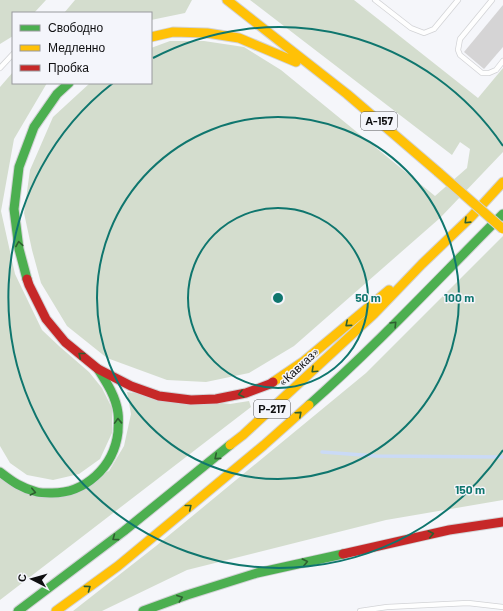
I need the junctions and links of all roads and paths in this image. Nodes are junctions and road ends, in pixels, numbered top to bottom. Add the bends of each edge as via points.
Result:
1 (227, 0) edge
2 (375, 0) edge
3 (458, 0) edge
4 (492, 0) edge
5 (152, 37) edge
6 (12, 55) edge
7 (503, 61) edge
8 (0, 68) edge
9 (318, 72) junction
10 (68, 84) edge
11 (503, 182) edge
12 (503, 214) edge
13 (503, 229) edge
14 (422, 264) junction
15 (98, 369) junction
16 (0, 472) edge
17 (503, 522) edge
18 (503, 606) edge
19 (18, 611) edge
20 (56, 611) edge
21 (143, 611) edge
22 (360, 611) edge

1 - 9 main road, А-157
2 - 3 lane via 411,28 424,32 434,29
4 - 7 lane via 460,39 458,50 460,55 482,73 493,72
5 - 9 main road via 173,32 207,33 239,38
6 - 8 lane
9 - 13 main road, А-157, bridge
15 -> 10 main road via 65,342 46,319 29,285 19,250 14,210 19,167 34,127 57,94
11 -> 14 main road, «Кавказ» / Р-217 via 472,217
20 -> 12 main road, Р-217 via 118,566 264,446 343,374
14 -> 15 main road via 304,361 270,384 246,393 216,399 191,400 159,396 131,386
14 -> 19 main road, «Кавказ» / Р-217 via 374,314 243,435 124,531
16 -> 15 main road via 25,490 51,494 83,486 105,467 116,444 119,419 108,385
21 -> 17 main road via 257,573 441,532
18 - 22 lane via 468,603

